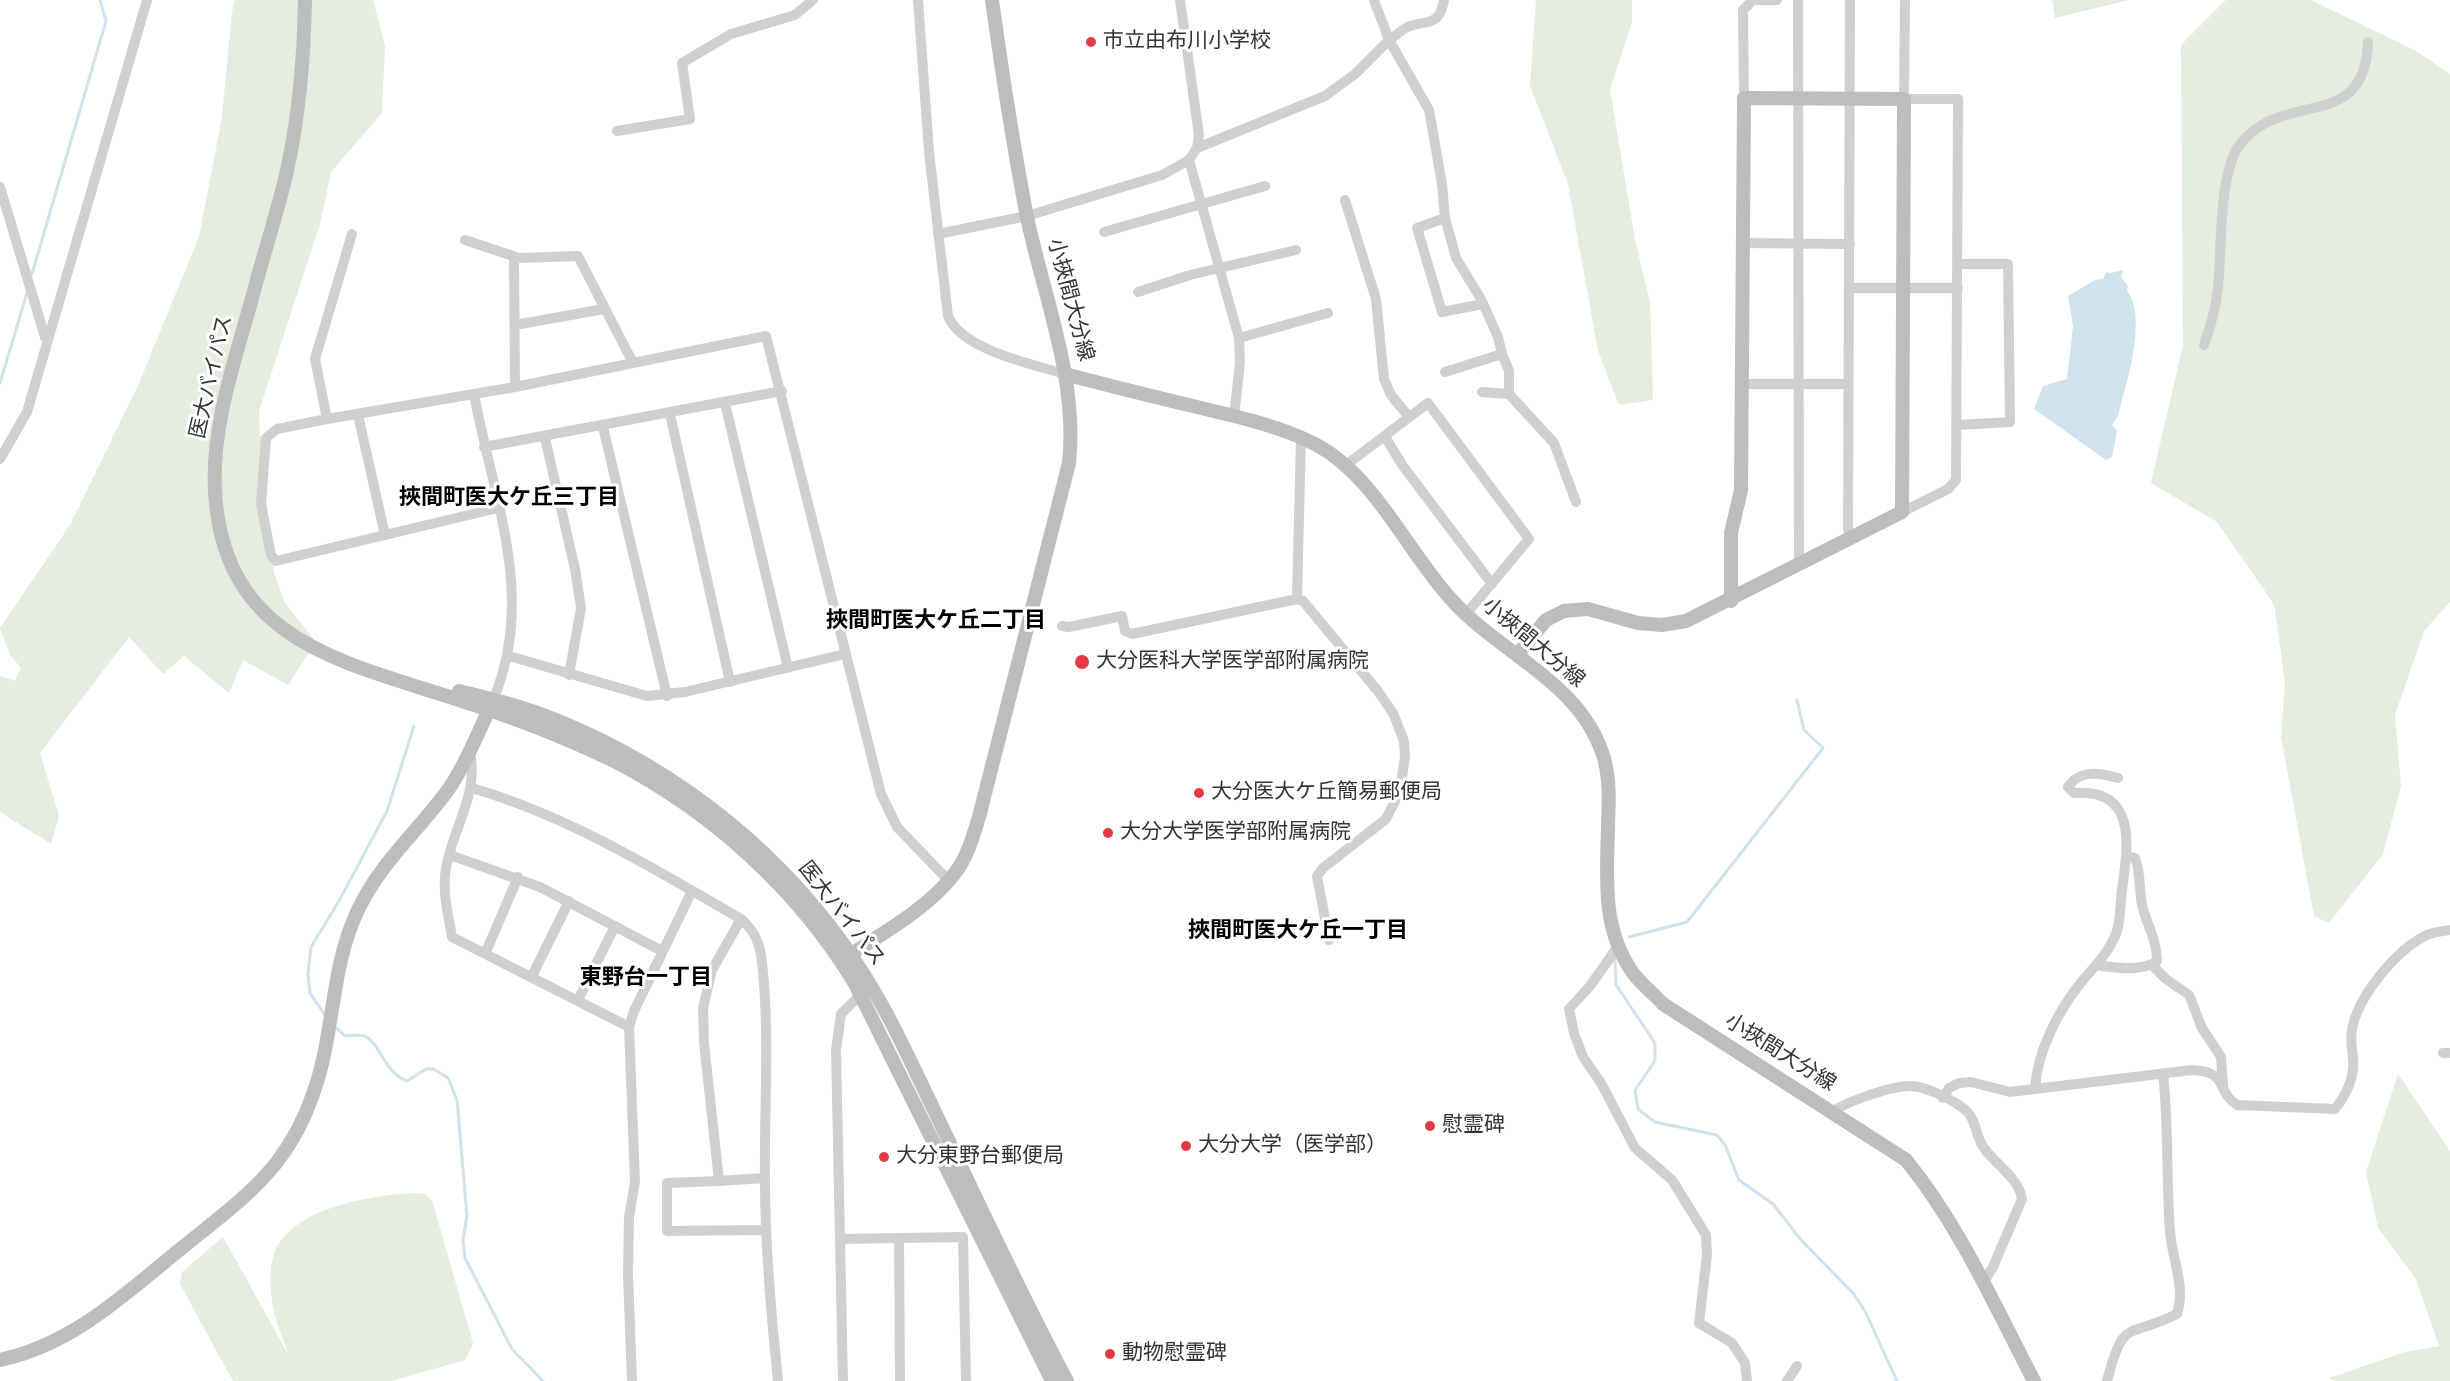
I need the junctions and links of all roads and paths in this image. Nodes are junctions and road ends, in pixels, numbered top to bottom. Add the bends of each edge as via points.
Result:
1 (147, 0) edge
2 (305, 0) edge
3 (813, 0) edge
4 (918, 0) edge
5 (992, 0) edge
6 (1180, 0) edge
7 (1374, 0) edge
8 (1444, 0) edge
9 (1777, 0) edge
10 (1798, 0) edge
11 (1850, 0) edge
12 (1905, 0) edge
13 (1389, 40) junction
14 (2368, 42) dead end
15 (1799, 98) junction
16 (1744, 99) junction
17 (1849, 99) junction
18 (1904, 99) junction
19 (617, 131) dead end
20 (1197, 148) junction
21 (1189, 160) junction
22 (1265, 186) dead end
23 (0, 187) edge
24 (1345, 200) dead end
25 (1202, 205) junction
26 (1027, 216) junction
27 (1445, 218) junction
28 (1104, 232) dead end
29 (352, 234) dead end
30 (938, 234) junction
31 (465, 240) dead end
32 (1743, 243) junction
33 (1798, 243) junction
34 (1850, 244) junction
35 (1296, 250) dead end
36 (513, 257) junction
37 (1958, 264) junction
38 (1220, 270) junction
39 (1904, 287) junction
40 (1850, 288) junction
41 (1958, 288) junction
42 (1138, 292) dead end
43 (1483, 304) junction
44 (604, 309) junction
45 (1328, 313) dead end
46 (515, 325) junction
47 (1239, 338) junction
48 (2204, 345) dead end
49 (44, 349) junction
50 (1502, 354) junction
51 (633, 363) junction
52 (1445, 372) dead end
53 (1065, 374) junction
54 (1742, 384) junction
55 (1799, 384) junction
56 (1847, 384) junction
57 (515, 387) junction
58 (782, 391) junction
59 (1482, 392) dead end
60 (474, 394) junction
61 (1509, 394) junction
62 (725, 403) junction
63 (670, 414) junction
64 (358, 415) junction
65 (1234, 416) junction
66 (1409, 417) junction
67 (327, 419) junction
68 (1958, 425) junction
69 (603, 427) junction
70 (1301, 437) junction
71 (1385, 437) junction
72 (545, 438) junction
73 (484, 447) junction
74 (0, 459) edge
75 (1346, 465) junction
76 (1576, 502) dead end
77 (498, 508) junction
78 (1902, 512) junction
79 (385, 535) junction
80 (1851, 539) junction
81 (1799, 566) junction
82 (1492, 584) junction
83 (1297, 598) junction
84 (1731, 601) junction
85 (1466, 614) junction
86 (1062, 626) dead end
87 (845, 654) junction
88 (1517, 655) junction
89 (509, 656) junction
90 (788, 668) junction
91 (569, 675) junction
92 (730, 682) junction
93 (667, 696) junction
94 (491, 705) junction
95 (470, 752) junction
96 (2118, 778) dead end
97 (472, 788) junction
98 (450, 855) junction
99 (2128, 856) junction
100 (518, 877) junction
101 (948, 880) junction
102 (692, 891) junction
103 (568, 902) junction
104 (741, 919) junction
105 (615, 926) junction
106 (2450, 930) edge
107 (1329, 940) dead end
108 (1619, 945) junction
109 (662, 951) junction
110 (485, 954) junction
111 (846, 958) junction
112 (2097, 965) junction
113 (2152, 965) junction
114 (532, 975) junction
115 (861, 994) junction
116 (578, 1000) junction
117 (629, 1027) junction
118 (2163, 1073) junction
119 (2223, 1086) junction
120 (2035, 1089) junction
121 (1943, 1098) junction
122 (1833, 1112) junction
123 (765, 1178) junction
124 (719, 1181) junction
125 (765, 1230) junction
126 (841, 1239) junction
127 (899, 1239) junction
128 (1983, 1283) junction
129 (0, 1360) edge
130 (1797, 1366) dead end
131 (632, 1381) edge
132 (778, 1381) edge
133 (843, 1381) edge
134 (900, 1381) edge
135 (966, 1381) edge
136 (1052, 1381) edge
137 (1067, 1381) edge
138 (1748, 1381) edge
139 (1787, 1381) edge
140 (2034, 1381) edge
141 (2107, 1381) edge

1 - 49 street
2 - 94 main road, 医大バイパス via 303,60 291,149 222,421 215,470 224,548 232,571 247,593 266,614 313,648 390,678 447,687
3 - 19 street via 795,15 731,34 682,63 690,119
4 - 30 street
5 - 26 main road, 小挾間大分線
6 - 20 street via 1196,103
7 - 13 street
8 - 13 street via 1441,14 1431,23 1408,26
9 - 16 street via 1753,0 1743,10
10 - 15 street
11 - 17 street
12 - 18 street
13 - 20 street via 1355,74 1325,96
13 - 27 street via 1429,110
14 - 48 street via 2367,62 2354,91 2264,124 2240,144 2226,182 2218,290
15 - 16 main road
15 - 17 main road
15 - 33 street
16 - 32 main road
17 - 18 main road
17 - 34 street
18 - 37 street via 1958,99
18 - 39 main road
20 - 21 street
21 - 25 street
21 - 26 street via 1162,174
22 - 25 street
23 - 49 street via 45,330
24 - 66 street via 1376,298 1384,379
25 - 28 street
25 - 38 street
26 - 30 street
26 - 53 main road, 小挾間大分線
27 - 43 street via 1456,258
27 - 43 street via 1418,228 1442,312
29 - 67 street via 315,359
30 - 53 street via 951,325 990,350
31 - 36 street
32 - 33 street
32 - 54 main road
33 - 34 street
33 - 55 street
34 - 40 street
35 - 38 street
36 - 44 street via 578,256
36 - 46 street
37 - 41 street
37 - 68 street via 2008,264 2010,422
38 - 42 street
38 - 47 street
39 - 40 street
39 - 41 street
39 - 78 main road
40 - 56 street
41 - 68 street
43 - 50 street
44 - 46 street
44 - 51 street
45 - 47 street
46 - 57 street
47 - 65 street
49 - 74 street via 25,418
50 - 52 street
50 - 61 street via 1509,371
51 - 57 street
51 - 58 street via 766,336
53 - 65 main road, 小挾間大分線
53 - 101 main road via 1071,437 1063,493 974,836 961,864
54 - 55 street
54 - 84 main road via 1741,490 1731,533
55 - 56 street
55 - 81 street
56 - 80 street
57 - 60 street
58 - 62 street
58 - 87 street
59 - 61 street
60 - 64 street
60 - 73 street
61 - 76 street via 1554,443
62 - 63 street
62 - 90 street
63 - 69 street
63 - 92 street
64 - 67 street
64 - 79 street
65 - 70 main road, 小挾間大分線
66 - 71 street
66 - 82 street via 1428,403 1528,539
67 - 79 street via 277,429 266,438 261,504 271,555 276,561
68 - 78 street via 1956,480 1948,489
69 - 72 street
69 - 93 street
70 - 75 main road, 小挾間大分線
70 - 83 street
71 - 75 street
71 - 82 street
72 - 73 street
72 - 91 street via 581,608
73 - 77 street
75 - 85 main road, 小挾間大分線 via 1366,486 1436,582
77 - 79 street
77 - 89 street via 513,570 514,619
78 - 80 main road
80 - 81 main road
81 - 84 main road
82 - 85 street
83 - 86 street via 1132,634 1125,631 1122,616
83 - 107 street via 1393,712 1405,748 1400,791 1386,819 1317,876
84 - 88 main road via 1686,621 1662,625 1638,623 1588,609 1564,611 1546,620
85 - 88 main road, 小挾間大分線
87 - 90 street
87 - 101 street via 884,803 897,827
88 - 108 main road, 小挾間大分線 via 1568,697 1598,741 1608,778 1607,903
89 - 91 street
89 - 94 street
90 - 92 street
91 - 93 street via 647,696
92 - 93 street
94 - 95 main road
94 - 111 main road, 医大バイパス via 591,750 689,806 765,871
95 - 97 street via 474,769
95 - 129 main road via 448,790 380,872 357,912 342,952 317,1085 301,1124 278,1161 243,1198 96,1317 50,1344
96 - 99 street via 2101,773 2083,775 2068,787 2074,793 2104,794 2113,801 2127,833
97 - 98 street
97 - 102 street via 547,814
98 - 100 street
98 - 110 street via 445,887 452,937
99 - 112 street via 2116,932
99 - 113 street via 2135,858 2139,867 2142,906 2156,940 2157,961
100 - 103 street
100 - 110 street
101 - 111 main road via 914,911
102 - 104 street
102 - 109 street
103 - 105 street
103 - 114 street
104 - 123 street via 758,940 762,962
104 - 124 street via 712,970 703,1008
105 - 109 street
105 - 116 street
106 - 119 street via 2428,934 2411,945 2366,994 2352,1030 2352,1078 2335,1109 2237,1105
108 - 122 main road, 小挾間大分線 via 1634,973 1663,1004
108 - 138 street via 1590,986 1573,1001 1569,1009 1572,1026 1584,1057 1635,1148 1672,1180 1706,1234 1699,1323 1732,1343 1745,1363
109 - 117 street
110 - 114 street
111 - 115 main road, 医大バイパス
111 - 137 main road, 医大バイパス via 902,1044
112 - 113 street
112 - 120 street via 2059,1015 2044,1050
113 - 119 street via 2189,995 2202,1028 2221,1057
114 - 116 street
115 - 126 street via 844,1008 837,1026
115 - 136 main road, 医大バイパス
116 - 117 street
117 - 131 street via 635,1182 627,1275
118 - 119 street via 2206,1071 2217,1076
118 - 120 street
118 - 141 street via 2169,1138 2170,1232 2181,1300 2177,1314 2125,1333
120 - 121 street via 2010,1092 1971,1082 1959,1083 1949,1088
121 - 122 street via 1912,1086 1877,1094
121 - 128 street via 1964,1108 1974,1120 1983,1146 2021,1190 2020,1209
122 - 128 main road, 小挾間大分線 via 1906,1160 1929,1191
123 - 124 street
123 - 125 street
124 - 125 street via 667,1183 667,1231
125 - 132 street
126 - 127 street
126 - 133 street
127 - 134 street
127 - 135 street via 963,1236
128 - 140 main road, 小挾間大分線
130 - 139 street

